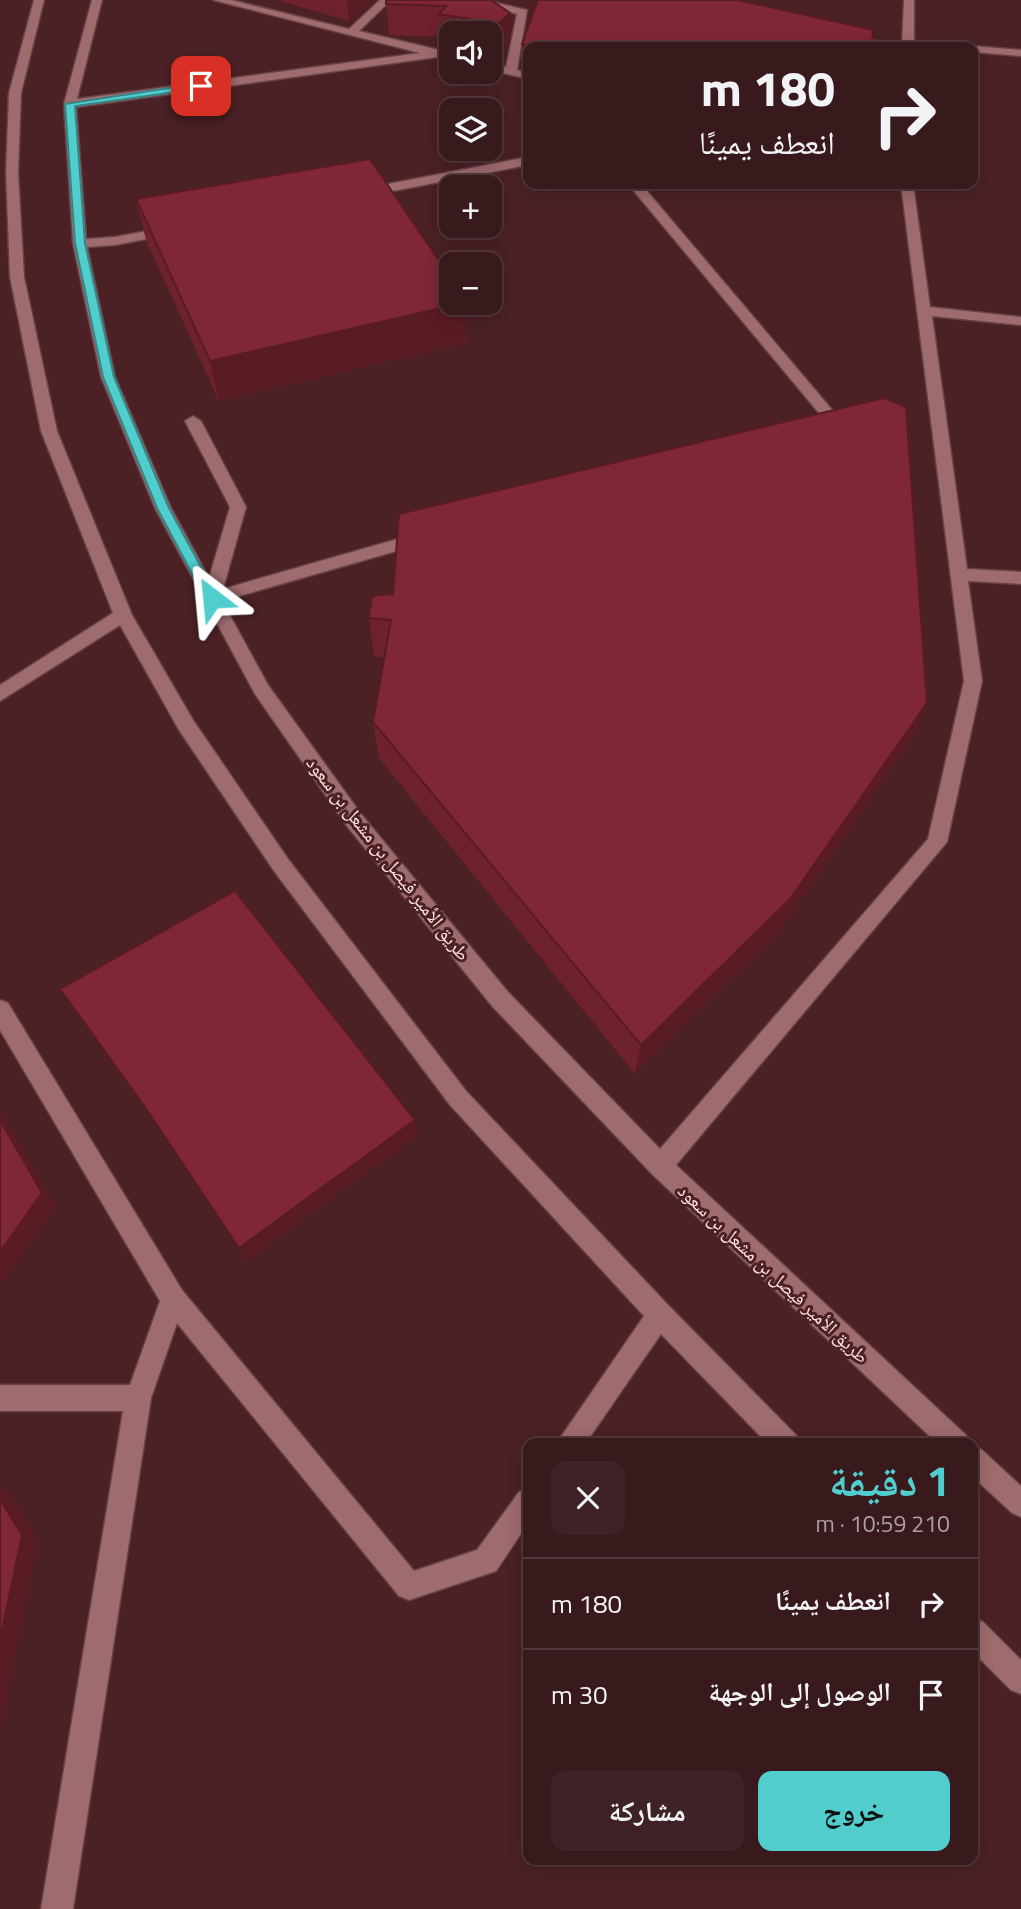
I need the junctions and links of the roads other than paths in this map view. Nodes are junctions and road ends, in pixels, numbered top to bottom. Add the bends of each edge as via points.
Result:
1 (39, 0) edge
2 (97, 0) edge
3 (218, 0) edge
4 (386, 0) edge
5 (469, 0) edge
6 (909, 0) edge
7 (351, 33) junction
8 (837, 34) edge
9 (868, 42) edge
10 (908, 42) edge
11 (978, 49) edge
12 (1021, 52) edge
13 (436, 54) junction
14 (439, 55) edge
15 (502, 70) edge
16 (512, 72) junction
17 (523, 75) edge
18 (7, 94) edge
19 (70, 104) junction
20 (523, 162) edge
21 (638, 189) edge
22 (908, 189) edge
23 (342, 197) edge
24 (182, 228) edge
25 (80, 243) junction
26 (924, 311) junction
27 (1021, 321) edge
28 (193, 421) dead end
29 (808, 429) edge
30 (437, 534) edge
31 (958, 573) junction
32 (1021, 578) edge
33 (212, 598) junction
34 (124, 615) junction
35 (0, 694) edge
36 (0, 1010) edge
37 (660, 1166) junction
38 (173, 1299) junction
39 (660, 1315) junction
40 (0, 1398) edge
41 (138, 1398) junction
42 (573, 1438) edge
43 (781, 1438) edge
44 (951, 1438) edge
45 (978, 1464) edge
46 (1021, 1504) edge
47 (523, 1508) edge
48 (978, 1637) edge
49 (1021, 1680) edge
50 (57, 1909) edge

1 - 18 street
2 - 19 street, طريق الأمير فيصل بن مشعل بن سعود
3 - 7 street
4 - 7 street
5 - 16 street via 523,12
6 - 10 street
7 - 13 street
8 - 9 street
11 - 12 street
13 - 14 street
13 - 19 street
15 - 16 street
16 - 17 street
18 - 34 street via 17,277 49,431
19 - 25 street, طريق الأمير فيصل بن مشعل بن سعود
20 - 23 street
21 - 29 street via 834,421
22 - 26 street
24 - 25 street via 115,242
25 - 33 street, طريق الأمير فيصل بن مشعل بن سعود via 108,377 163,508
26 - 27 street
26 - 31 street
28 - 33 street via 238,507
30 - 33 street
31 - 32 street
31 - 37 street via 973,681 937,842
33 - 37 street, طريق الأمير فيصل بن مشعل بن سعود via 261,689 354,821 500,999
34 - 35 street
34 - 39 street via 186,725 281,865 458,1098
36 - 38 street
37 - 44 street, طريق الأمير فيصل بن مشعل بن سعود
38 - 41 street
38 - 47 street via 409,1586 486,1561
39 - 42 street
39 - 43 street
40 - 41 street
41 - 50 street
45 - 46 street
48 - 49 street

